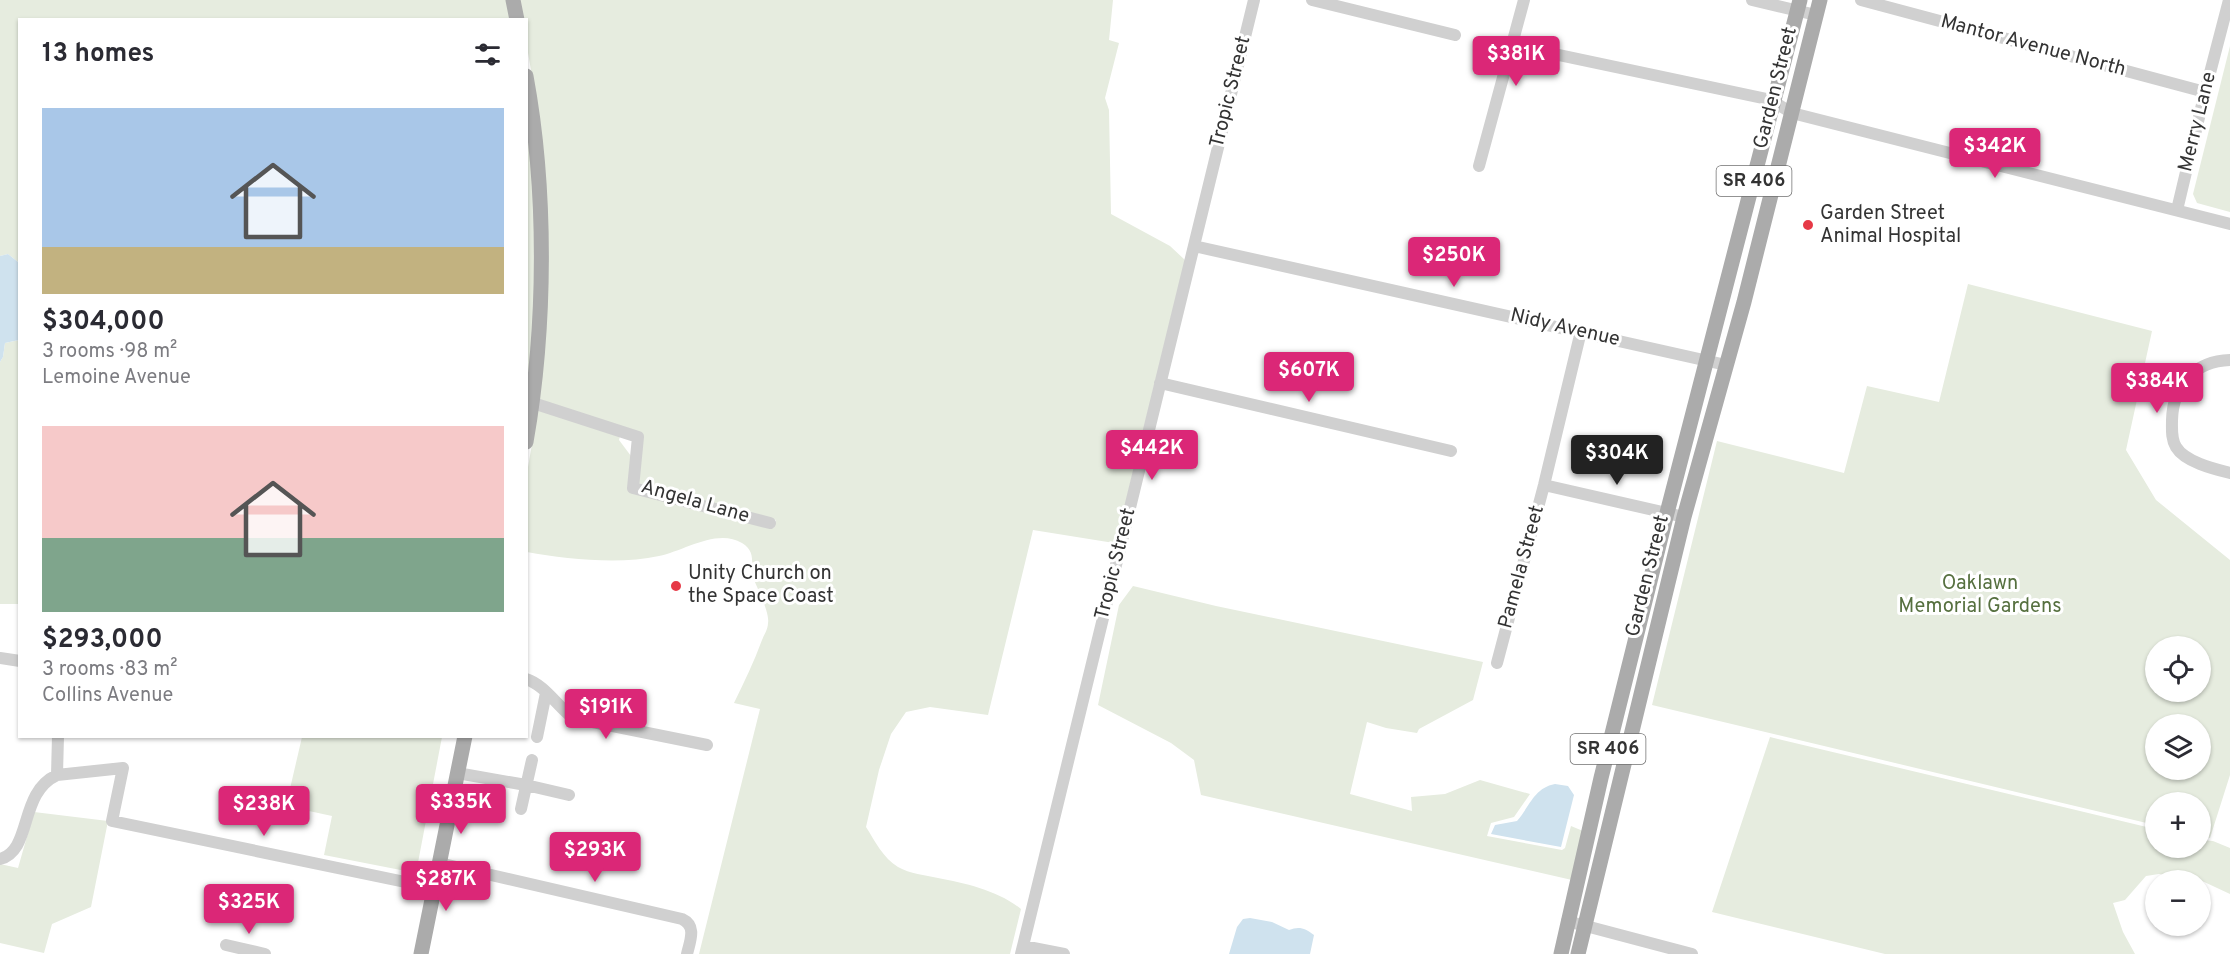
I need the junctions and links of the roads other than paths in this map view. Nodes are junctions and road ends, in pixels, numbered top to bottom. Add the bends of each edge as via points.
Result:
1 (513, 0) edge
2 (1254, 0) edge
3 (1312, 0) edge
4 (1524, 0) edge
5 (1752, 0) edge
6 (1862, 0) edge
7 (2229, 0) edge
8 (1798, 5) edge
9 (1818, 7) edge
10 (517, 18) edge
11 (1455, 35) dead end
12 (1512, 45) junction
13 (528, 86) edge
14 (2205, 92) junction
15 (1774, 102) junction
16 (1792, 113) junction
17 (1479, 166) dead end
18 (1773, 192) junction
19 (1750, 195) junction
20 (2177, 210) junction
21 (2230, 224) edge
22 (1194, 246) junction
23 (1581, 331) junction
24 (2230, 360) edge
25 (1707, 361) junction
26 (1726, 365) junction
27 (1160, 383) junction
28 (533, 403) junction
29 (528, 431) edge
30 (1686, 440) junction
31 (1705, 445) junction
32 (1450, 451) dead end
33 (2230, 473) edge
34 (1544, 485) junction
35 (1667, 513) junction
36 (1683, 517) junction
37 (770, 523) dead end
38 (1641, 619) junction
39 (1658, 623) junction
40 (0, 658) edge
41 (18, 661) edge
42 (1497, 663) dead end
43 (528, 680) edge
44 (546, 693) junction
45 (537, 737) dead end
46 (58, 738) edge
47 (465, 738) edge
48 (707, 745) dead end
49 (532, 760) dead end
50 (457, 773) junction
51 (57, 775) junction
52 (1601, 778) junction
53 (1619, 782) junction
54 (526, 785) junction
55 (569, 795) dead end
56 (522, 809) dead end
57 (0, 859) edge
58 (439, 863) junction
59 (434, 888) junction
60 (1567, 921) junction
61 (1584, 926) junction
62 (226, 945) dead end
63 (1022, 950) edge
64 (265, 954) edge
65 (421, 954) edge
66 (687, 954) edge
67 (1064, 954) edge
68 (1561, 954) edge
69 (1578, 954) edge
70 (1692, 954) edge

1 - 10 main road
2 - 22 street, Tropic Street
3 - 11 street
4 - 12 street
5 - 8 street
6 - 14 street, Mantor Avenue North
7 - 14 street, Merry Lane
8 - 9 street
8 - 15 main road, Garden Street / SR 406
9 - 16 main road, Garden Street / SR 406
12 - 15 street
12 - 17 street
13 - 28 main road via 536,128 542,273
14 - 20 street, Merry Lane
15 - 16 street
15 - 19 main road, Garden Street / SR 406
16 - 18 main road, Garden Street / SR 406
16 - 20 street
18 - 19 main road via 1759,197
18 - 26 main road, Garden Street / SR 406
19 - 25 main road, Garden Street / SR 406
20 - 21 street
22 - 23 street, Nidy Avenue
22 - 27 street, Tropic Street
23 - 25 street, Nidy Avenue
23 - 34 street, Pamela Street
24 - 33 street via 2207,364 2189,374 2174,402 2172,434 2176,448 2194,462
25 - 26 street, Nidy Avenue
25 - 30 main road, Garden Street / SR 406
26 - 31 main road, Garden Street / SR 406
27 - 32 street
27 - 63 street, Tropic Street
28 - 29 main road
28 - 37 street, Angela Lane via 638,437 633,488
30 - 31 street
30 - 35 main road, Garden Street / SR 406
31 - 36 main road, Garden Street / SR 406
34 - 35 street
34 - 42 street, Pamela Street
35 - 36 street
35 - 38 main road, Garden Street / SR 406
36 - 39 main road, Garden Street / SR 406
38 - 39 street
38 - 52 main road, Garden Street / SR 406
39 - 53 main road, Garden Street / SR 406
40 - 41 street
43 - 44 street
44 - 45 street
44 - 48 street via 573,718
46 - 51 street
47 - 50 main road
49 - 54 street
50 - 54 street
50 - 58 main road
51 - 57 street via 44,784 31,802 15,851
51 - 59 street via 123,768 112,821
52 - 53 street
52 - 60 main road, Garden Street / SR 406
53 - 61 main road, Garden Street / SR 406
54 - 55 street
54 - 56 street
58 - 59 main road
58 - 66 street via 682,919 692,930
59 - 65 main road
60 - 61 street
60 - 68 main road, Garden Street / SR 406
61 - 69 main road, Garden Street / SR 406
61 - 70 street
62 - 64 street
63 - 67 street

